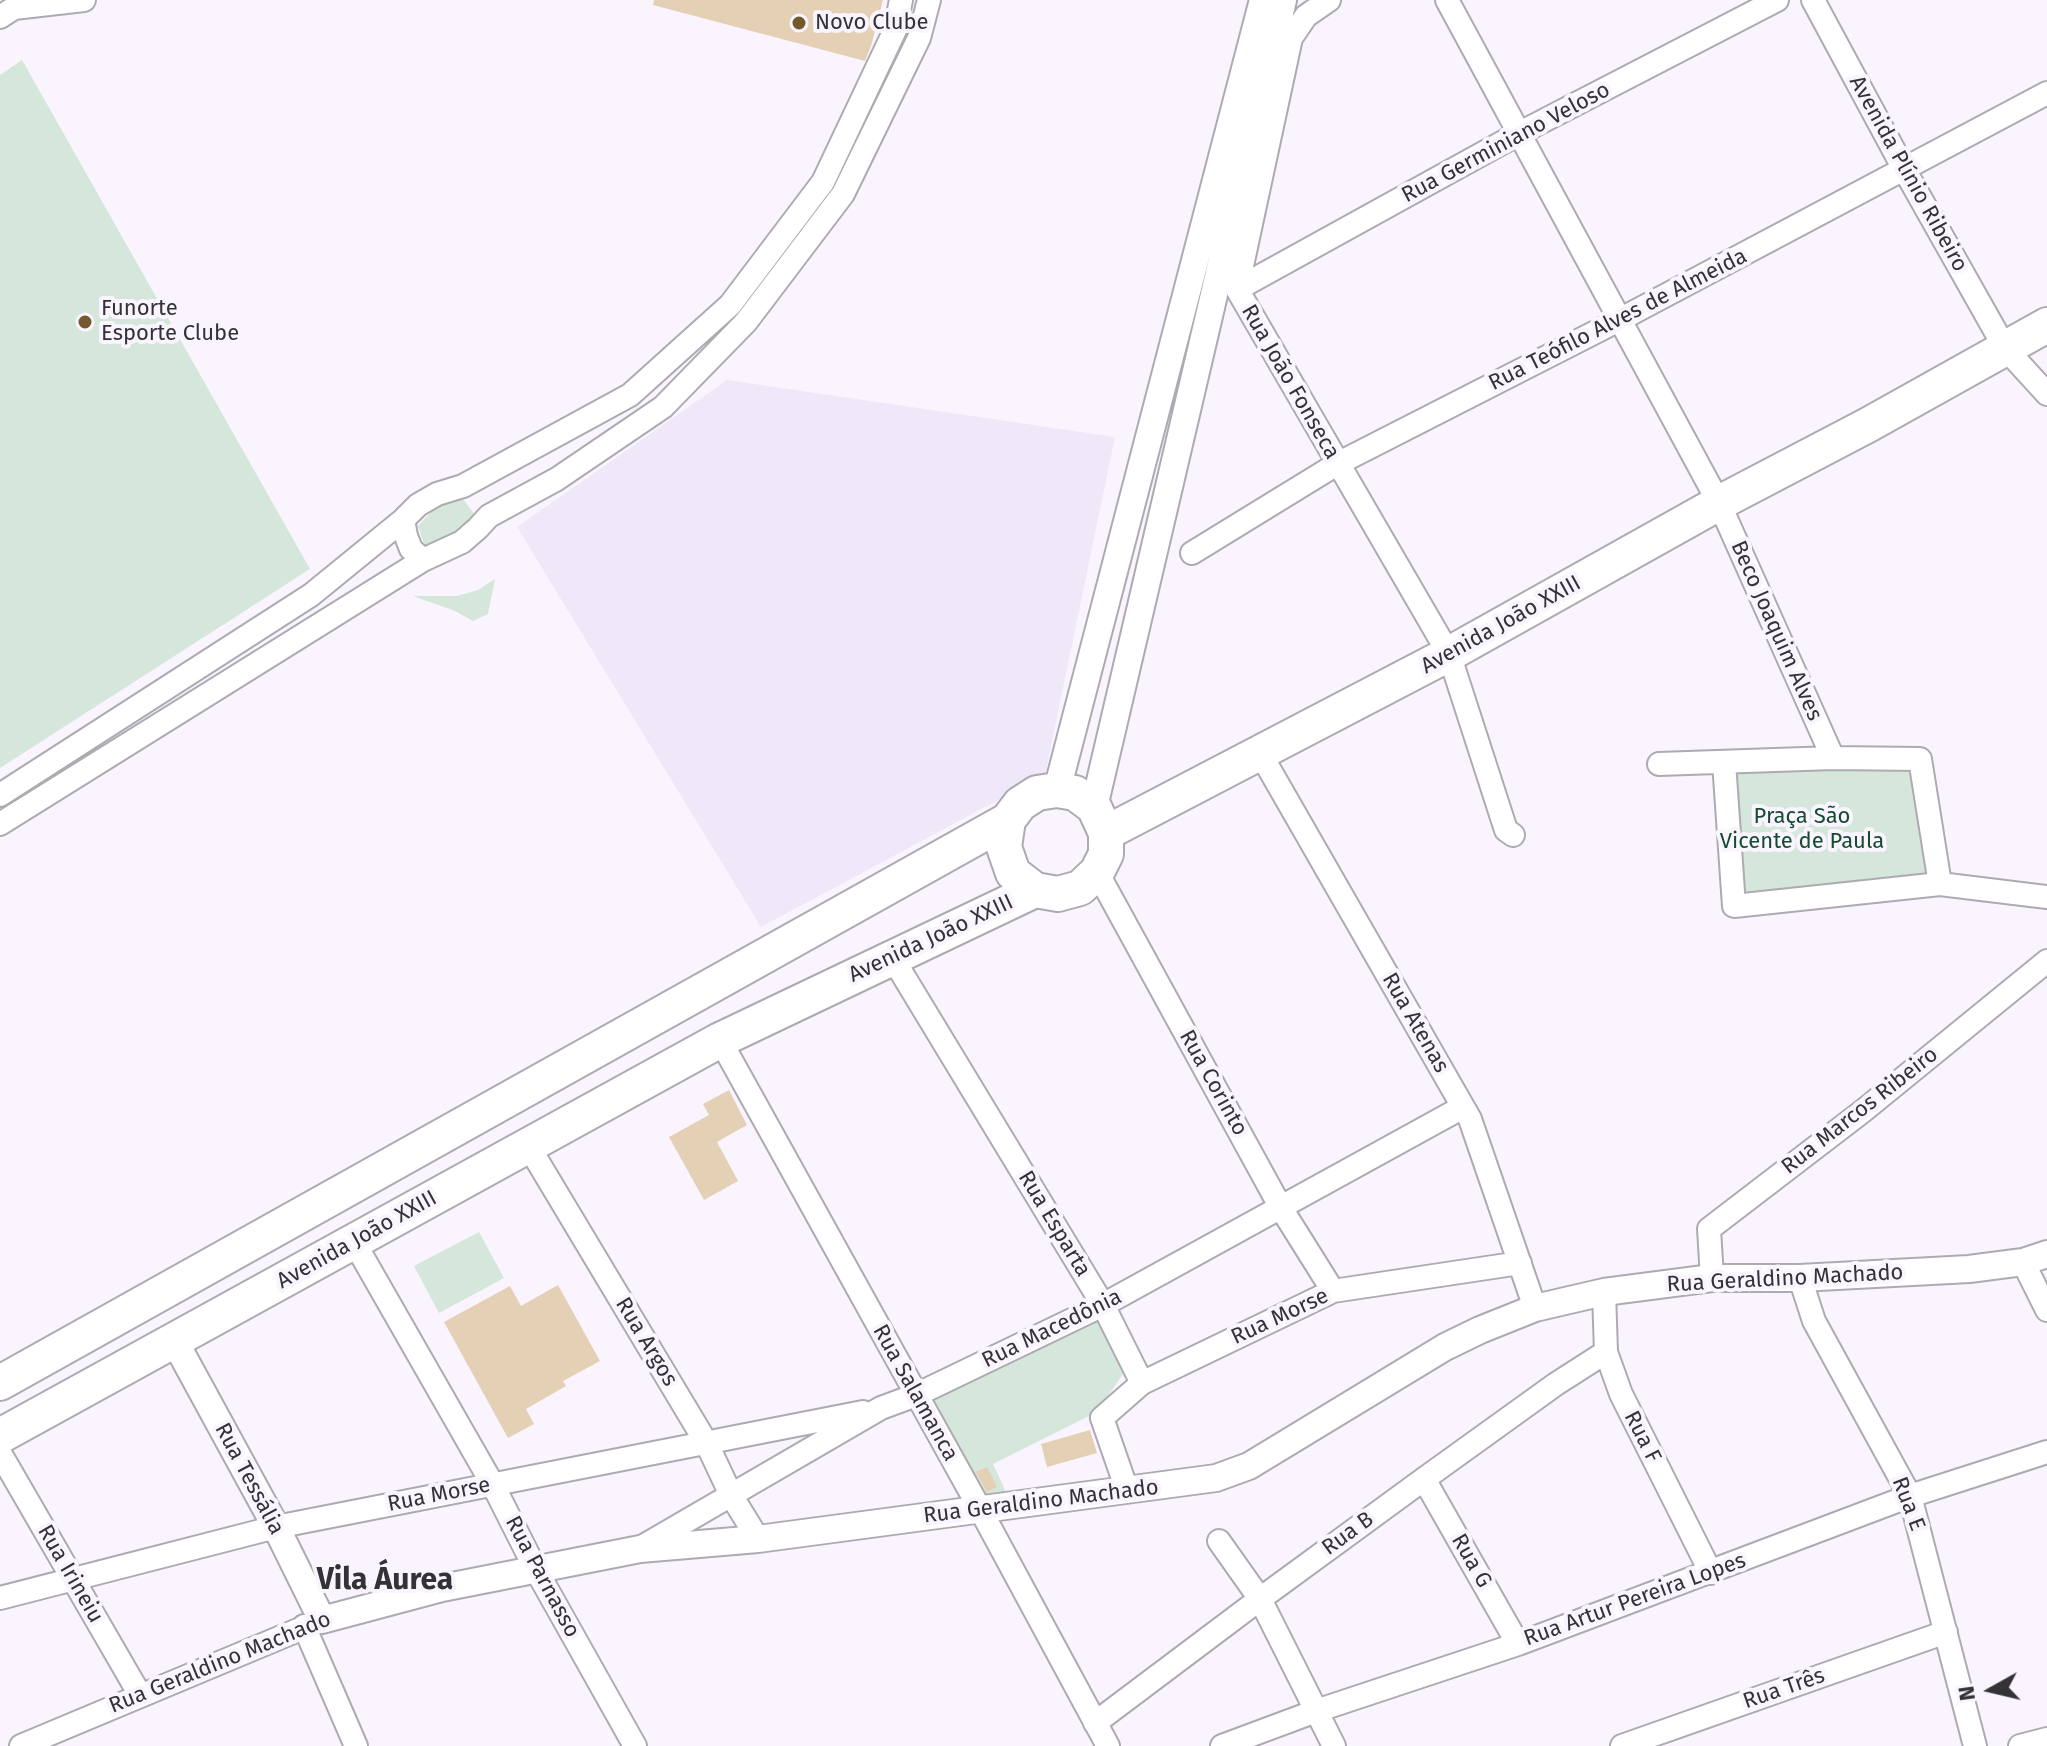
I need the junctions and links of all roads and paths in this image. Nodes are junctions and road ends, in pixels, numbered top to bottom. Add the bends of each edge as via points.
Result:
1 (84, 0) edge
2 (901, 0) edge
3 (929, 0) edge
4 (1263, 0) edge
5 (1283, 0) edge
6 (1329, 0) edge
7 (1447, 0) edge
8 (1777, 0) edge
9 (1813, 0) edge
10 (0, 17) edge
11 (2047, 93) edge
12 (1518, 134) junction
13 (1904, 169) junction
14 (823, 182) junction
15 (843, 194) junction
16 (1237, 289) junction
17 (1621, 319) junction
18 (2047, 325) edge
19 (2005, 348) junction
20 (2047, 394) edge
21 (1337, 464) junction
22 (463, 486) junction
23 (1719, 503) junction
24 (489, 516) junction
25 (403, 520) junction
26 (1192, 553) dead end
27 (423, 560) junction
28 (1449, 654) junction
29 (89, 739) junction
30 (1260, 753) junction
31 (102, 758) junction
32 (1833, 758) junction
33 (1724, 762) junction
34 (1659, 764) dead end
35 (1057, 790) junction
36 (0, 795) edge
37 (1008, 820) junction
38 (1100, 820) junction
39 (0, 824) edge
40 (1513, 835) dead end
41 (1097, 872) junction
42 (1940, 884) junction
43 (1035, 890) junction
44 (2047, 897) edge
45 (892, 957) junction
46 (2047, 961) edge
47 (720, 1040) junction
48 (1463, 1107) junction
49 (529, 1147) junction
50 (1281, 1208) junction
51 (354, 1242) junction
52 (2035, 1258) edge
53 (1520, 1263) junction
54 (1712, 1278) junction
55 (1800, 1278) junction
56 (1333, 1291) junction
57 (1604, 1292) junction
58 (1103, 1305) junction
59 (1535, 1308) junction
60 (2047, 1310) edge
61 (174, 1340) junction
62 (1606, 1352) junction
63 (0, 1383) edge
64 (1142, 1383) junction
65 (916, 1395) junction
66 (881, 1408) junction
67 (0, 1436) edge
68 (707, 1444) junction
69 (2047, 1452) edge
70 (0, 1453) edge
71 (1424, 1479) junction
72 (493, 1485) junction
73 (1127, 1490) junction
74 (731, 1495) junction
75 (1910, 1496) junction
76 (980, 1509) junction
77 (276, 1527) junction
78 (758, 1539) junction
79 (1219, 1541) dead end
80 (640, 1549) junction
81 (535, 1568) junction
82 (1711, 1573) junction
83 (73, 1578) junction
84 (0, 1598) edge
85 (1260, 1599) junction
86 (313, 1623) junction
87 (1946, 1632) junction
88 (1518, 1644) junction
89 (140, 1695) junction
90 (1316, 1711) junction
91 (1095, 1723) junction
92 (2047, 1739) edge
93 (21, 1746) edge
94 (356, 1746) edge
95 (635, 1746) edge
96 (1108, 1746) edge
97 (1222, 1746) edge
98 (1334, 1746) edge
99 (1622, 1746) edge
100 (1975, 1746) edge
101 (2020, 1746) edge

1 - 10 street via 14,8
2 - 14 street via 895,30
3 - 15 street via 919,38
4 - 35 street
5 - 38 street
6 - 16 street, Rua João Fonseca via 1306,16 1291,38
7 - 12 street, Beco Joaquim Alves
8 - 12 street, Rua Germiniano Veloso
9 - 13 street, Avenida Plínio Ribeiro
11 - 13 street, Rua Teófilo Alves de Almeida
12 - 16 street, Rua Germiniano Veloso
12 - 17 street, Beco Joaquim Alves
13 - 17 street, Rua Teófilo Alves de Almeida
13 - 19 street, Avenida Plínio Ribeiro
14 - 15 street
14 - 22 street via 730,305 630,395
15 - 24 street via 746,322 663,407 557,479
16 - 21 street, Rua João Fonseca
17 - 21 street, Rua Teófilo Alves de Almeida
17 - 23 street, Beco Joaquim Alves
18 - 19 main road, Avenida João XXIII
19 - 20 street, Avenida Plínio Ribeiro
19 - 23 main road, Avenida João XXIII
21 - 26 street, Rua Teófilo Alves de Almeida
21 - 28 street, Rua João Fonseca
22 - 24 street via 477,496
22 - 25 street via 427,499
23 - 28 main road, Avenida João XXIII
23 - 32 street, Beco Joaquim Alves
24 - 27 street via 462,542
25 - 27 street via 411,549
25 - 29 street via 311,595
27 - 31 street
28 - 30 main road, Avenida João XXIII
28 - 40 street, Rua João Fonseca via 1506,830
29 - 31 street
29 - 36 street
30 - 38 main road, Avenida João XXIII
30 - 48 street, Rua Atenas
31 - 39 street
32 - 33 street
32 - 42 street via 1920,759
33 - 34 street
33 - 42 street via 1734,906
35 - 37 main road via 1037,793
35 - 38 main road via 1075,793
37 - 43 main road via 1004,847 1013,873
37 - 63 main road
38 - 41 main road via 1106,854
41 - 43 main road, Avenida João XXIII via 1080,888 1058,894
41 - 50 street, Rua Corinto
42 - 44 street
43 - 45 main road, Avenida João XXIII
45 - 47 main road, Avenida João XXIII
45 - 58 street, Rua Esparta
46 - 54 street, Rua Marcos Ribeiro via 1709,1229
47 - 49 main road, Avenida João XXIII
47 - 65 street, Rua Salamanca
48 - 50 street, Rua Macedônia
48 - 53 street, Rua Atenas
49 - 51 main road, Avenida João XXIII
49 - 68 street, Rua Argos
50 - 56 street, Rua Corinto
50 - 58 street, Rua Macedônia
51 - 61 main road, Avenida João XXIII
51 - 72 street, Rua Parnasso
52 - 55 street, Rua Geraldino Machado via 1969,1269
52 - 60 street
53 - 56 street, Rua Morse
53 - 59 street, Rua Atenas
54 - 55 street, Rua Geraldino Machado
54 - 57 street, Rua Geraldino Machado
55 - 75 street, Rua E via 1814,1321
56 - 64 street, Rua Morse
57 - 59 street, Rua Geraldino Machado
57 - 62 street, Rua F
58 - 64 street, Rua Esparta
58 - 65 street, Rua Macedônia
59 - 73 street, Rua Geraldino Machado via 1445,1347 1249,1466 1216,1478
61 - 67 main road, Avenida João XXIII
61 - 77 street, Rua Tessália
62 - 71 street, Rua B
62 - 82 street, Rua F via 1621,1394
64 - 73 street via 1102,1418
65 - 66 street, Rua Macedônia
65 - 76 street, Rua Salamanca
66 - 68 street, Rua Morse
66 - 74 street, Rua Macedônia
68 - 72 street, Rua Morse
68 - 74 street, Rua Argos
69 - 75 street, Rua Artur Pereira Lopes
70 - 83 street, Rua Irineiu
71 - 85 street, Rua B
71 - 88 street, Rua G
72 - 77 street, Rua Morse
72 - 81 street, Rua Parnasso
73 - 76 street, Rua Geraldino Machado
74 - 78 street, Rua Argos
74 - 80 street, Rua Macedônia
75 - 82 street, Rua Artur Pereira Lopes
75 - 87 street, Rua E
76 - 78 street, Rua Geraldino Machado
76 - 91 street, Rua Salamanca
77 - 83 street, Rua Morse
77 - 86 street, Rua Tessália
78 - 80 street, Rua Geraldino Machado
79 - 85 street
80 - 81 street, Rua Geraldino Machado
81 - 86 street, Rua Geraldino Machado
81 - 95 street, Rua Parnasso
82 - 88 street, Rua Artur Pereira Lopes
83 - 84 street, Rua Morse
83 - 89 street, Rua Irineiu
85 - 90 street
85 - 91 street, Rua B
86 - 89 street, Rua Geraldino Machado
86 - 94 street, Rua Tessália
87 - 99 street, Rua Três
87 - 100 street, Rua E
88 - 90 street, Rua Artur Pereira Lopes
89 - 93 street, Rua Geraldino Machado
90 - 97 street, Rua Artur Pereira Lopes
90 - 98 street
91 - 96 street, Rua Salamanca
92 - 101 street

